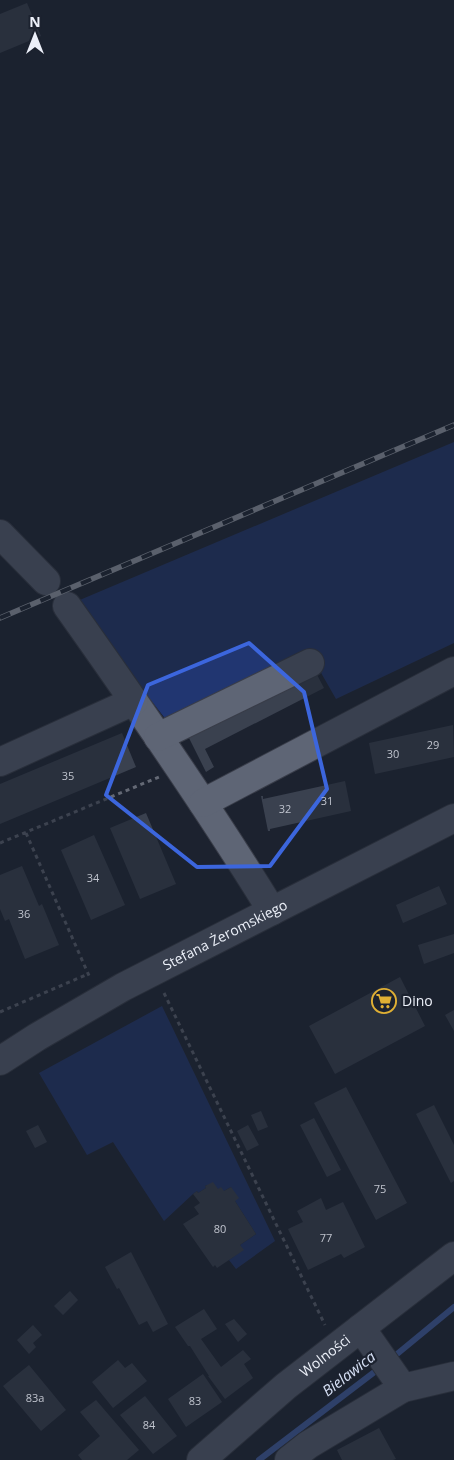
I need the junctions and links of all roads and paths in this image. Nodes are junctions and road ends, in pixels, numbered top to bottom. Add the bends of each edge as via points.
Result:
1 (0, 534) edge
2 (46, 581) dead end
3 (67, 606) dead end
4 (310, 663) dead end
5 (454, 671) edge
6 (134, 701) junction
7 (158, 737) junction
8 (0, 762) edge
9 (180, 769) junction
10 (203, 803) junction
11 (454, 818) edge
12 (26, 832) junction
13 (0, 843) edge
14 (272, 911) junction
15 (88, 974) junction
16 (92, 982) dead end
17 (160, 986) dead end
18 (0, 1012) edge
19 (0, 1061) edge
20 (454, 1256) edge
21 (327, 1328) dead end
22 (361, 1328) junction
23 (454, 1376) edge
24 (399, 1381) junction
25 (201, 1460) edge
26 (289, 1460) edge

1 - 2 street
3 - 6 street
4 - 7 street
5 - 10 street
6 - 7 street
6 - 8 street
7 - 9 street
9 - 10 street
9 - 12 path
10 - 14 street
11 - 14 street, Stefana Żeromskiego
12 - 13 path
12 - 15 path
14 - 19 street, Stefana Żeromskiego via 123,987
15 - 16 path
15 - 18 path
17 - 21 path
20 - 22 street, Wolności
22 - 24 street
22 - 25 street, Wolności via 286,1386
23 - 24 street
24 - 26 street

